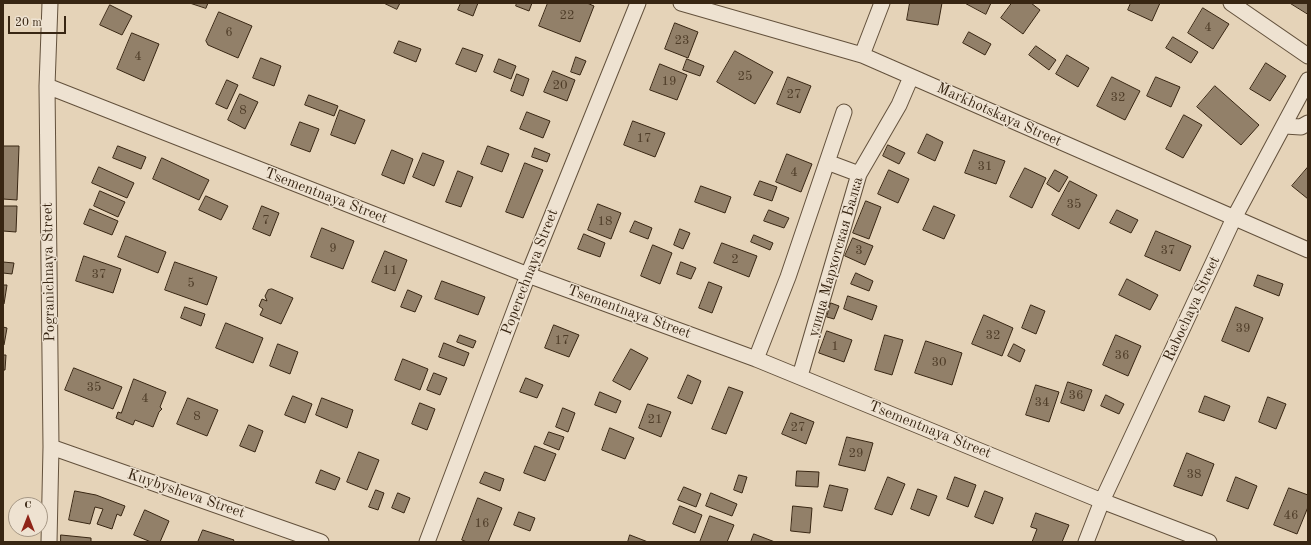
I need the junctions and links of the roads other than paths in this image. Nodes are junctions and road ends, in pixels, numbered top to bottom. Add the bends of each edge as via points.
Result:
1 (50, 3) edge
2 (638, 3) edge
3 (681, 3) edge
4 (882, 3) edge
5 (1231, 3) edge
6 (862, 55) junction
7 (1308, 56) edge
8 (911, 77) junction
9 (1308, 80) edge
10 (47, 86) junction
11 (844, 112) dead end
12 (1308, 123) edge
13 (1285, 126) junction
14 (827, 162) junction
15 (859, 174) junction
16 (1234, 218) junction
17 (1308, 250) edge
18 (528, 275) junction
19 (756, 359) junction
20 (800, 376) junction
21 (50, 447) junction
22 (1102, 501) junction
23 (49, 542) edge
24 (321, 542) edge
25 (427, 542) edge
26 (1086, 542) edge
27 (1209, 542) edge

1 - 10 street, Pogranichnaya Street
2 - 18 street, Poperechnaya Street
3 - 6 street, Markhotskaya Street
4 - 6 street
5 - 7 street
6 - 8 street, Markhotskaya Street
8 - 15 street, улица Мархотская Балка via 899,105
8 - 16 street, Markhotskaya Street
9 - 13 street, Rabochaya Street
10 - 18 street, Tsementnaya Street
10 - 21 street, Pogranichnaya Street
11 - 14 street
12 - 13 street via 1301,127
13 - 16 street, Rabochaya Street
14 - 15 street
14 - 19 street via 788,277
15 - 20 street, улица Мархотская Балка
16 - 17 street, Markhotskaya Street
16 - 22 street, Rabochaya Street
18 - 19 street, Tsementnaya Street
18 - 25 street, Poperechnaya Street
19 - 20 street, Tsementnaya Street
20 - 22 street, Tsementnaya Street
21 - 23 street, Pogranichnaya Street
21 - 24 street, Kuybysheva Street
22 - 26 street, Rabochaya Street
22 - 27 street, Tsementnaya Street

